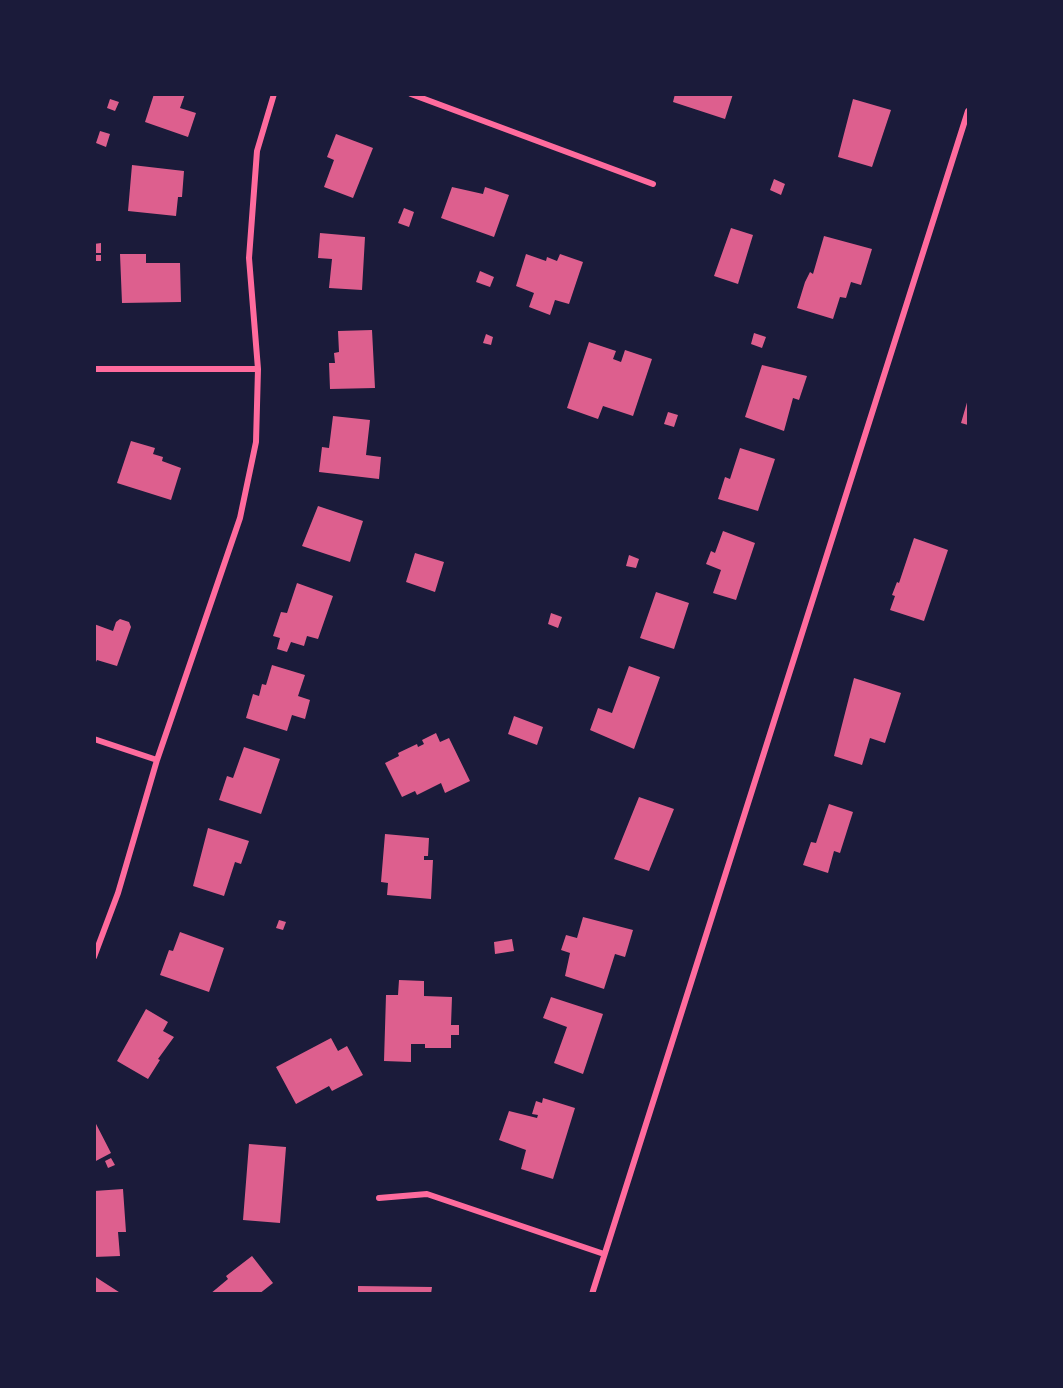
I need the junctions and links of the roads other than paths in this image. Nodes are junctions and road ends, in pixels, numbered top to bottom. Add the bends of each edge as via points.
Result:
1 (274, 94) edge
2 (411, 94) edge
3 (969, 111) edge
4 (652, 184) dead end
5 (94, 369) edge
6 (258, 369) junction
7 (94, 739) edge
8 (157, 760) junction
9 (94, 957) edge
10 (379, 1198) dead end
11 (604, 1254) junction
12 (592, 1293) edge

1 - 6 street via 257,151 249,258
2 - 4 street
3 - 11 street
5 - 6 street
6 - 8 street via 256,442 240,518
7 - 8 street
8 - 9 street via 118,892
10 - 11 street via 427,1194
11 - 12 street

